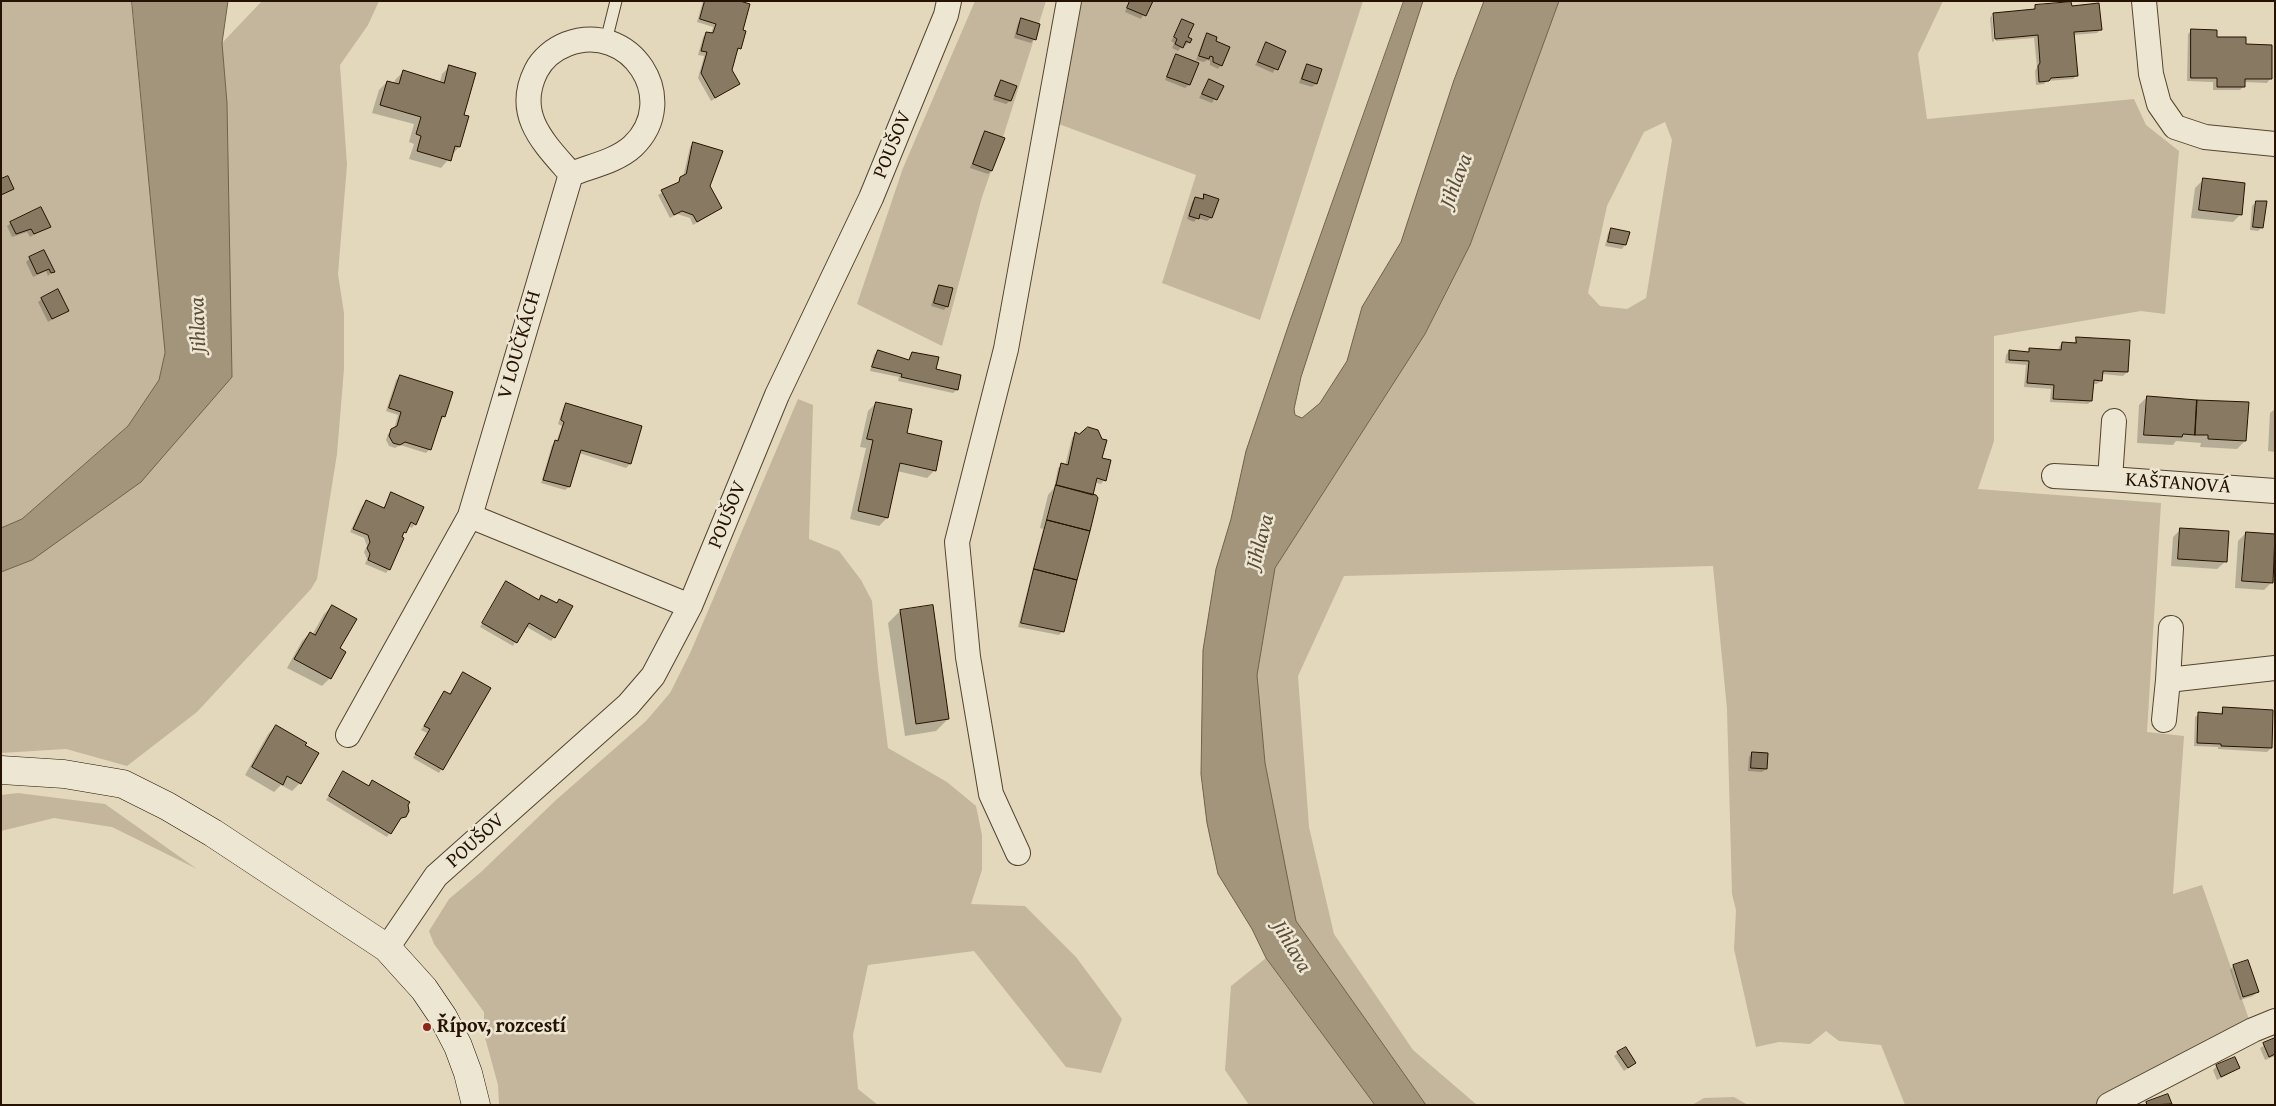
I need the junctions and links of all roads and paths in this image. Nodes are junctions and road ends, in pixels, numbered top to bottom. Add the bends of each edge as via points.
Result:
1 (616, 1) edge
2 (1069, 1) edge
3 (2144, 1) edge
4 (949, 6) edge
5 (606, 41) junction
6 (2275, 144) edge
7 (571, 174) junction
8 (2114, 421) dead end
9 (2054, 476) dead end
10 (2110, 480) junction
11 (2275, 491) edge
12 (470, 516) junction
13 (690, 606) junction
14 (2171, 628) dead end
15 (2275, 668) edge
16 (2168, 680) junction
17 (2164, 720) dead end
18 (348, 735) dead end
19 (1, 770) edge
20 (1018, 852) dead end
21 (387, 948) junction
22 (2275, 1022) edge
23 (476, 1105) edge
24 (2109, 1105) edge

1 - 5 lane
2 - 20 street via 1006,349 957,542 968,657 991,794
3 - 6 street via 2151,74 2159,104 2175,127 2205,137
4 - 13 street, POUŠOV via 871,198 777,395
5 - 7 street via 632,55 648,79 652,107 642,135 620,155
5 - 7 street via 575,40 549,54 539,66 528,94 532,124
7 - 12 street, V LOUČKÁCH
8 - 10 street, KAŠTANOVÁ
9 - 10 street
10 - 11 street, KAŠTANOVÁ
12 - 13 street
12 - 18 street, V LOUČKÁCH
13 - 21 street, POUŠOV via 653,676 628,705 436,876
14 - 16 street
15 - 16 street
16 - 17 street
19 - 21 street via 64,774 123,784 213,834
21 - 23 street via 424,989 443,1017 458,1046
22 - 24 street

